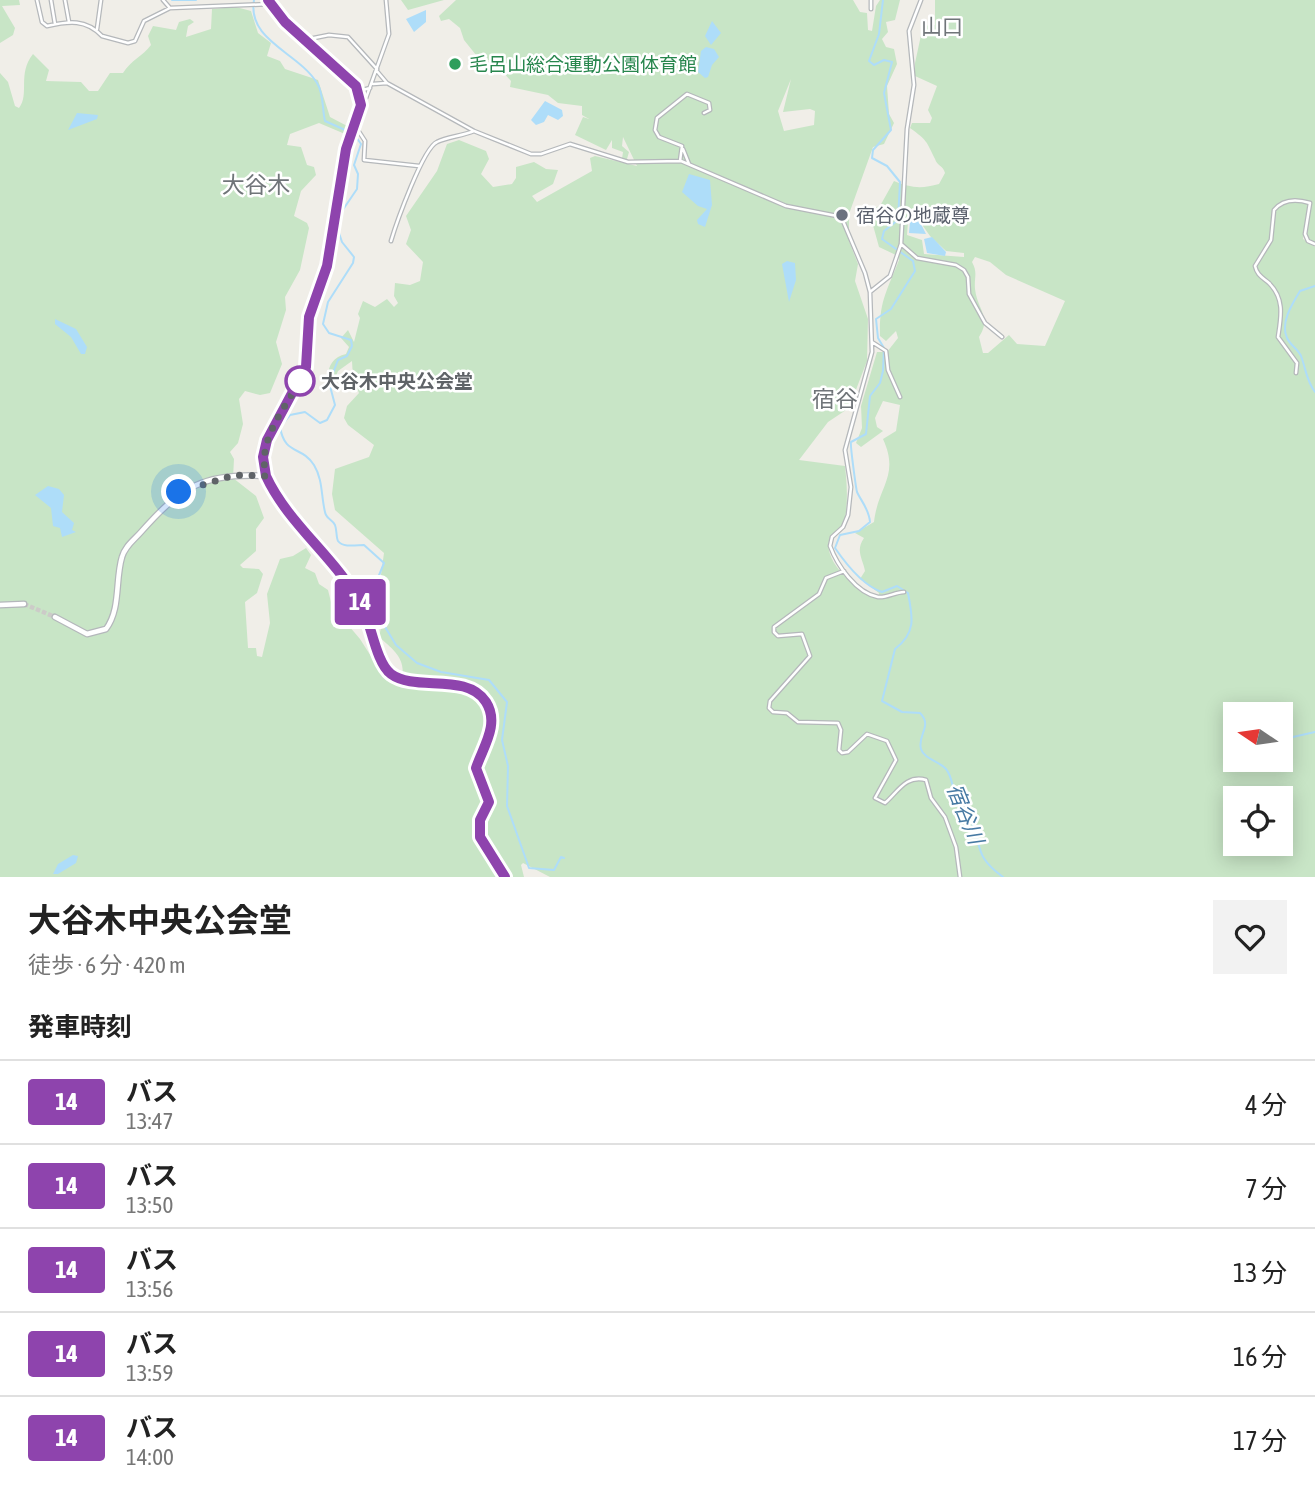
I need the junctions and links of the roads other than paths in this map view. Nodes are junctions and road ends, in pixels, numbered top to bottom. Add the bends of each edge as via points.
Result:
1 (37, 0) edge
2 (51, 0) edge
3 (65, 0) edge
4 (101, 0) edge
5 (163, 0) edge
6 (386, 0) edge
7 (872, 0) edge
8 (921, 0) edge
9 (269, 2) edge
10 (170, 8) junction
11 (872, 9) dead end
12 (69, 22) junction
13 (55, 24) junction
14 (97, 29) junction
15 (304, 40) junction
16 (377, 69) junction
17 (387, 83) junction
18 (371, 86) junction
19 (359, 90) junction
20 (361, 101) junction
21 (704, 113) dead end
22 (354, 124) junction
23 (474, 131) junction
24 (683, 149) junction
25 (680, 161) junction
26 (689, 164) junction
27 (419, 166) junction
28 (391, 241) dead end
29 (901, 244) junction
30 (1315, 244) edge
31 (870, 292) junction
32 (1002, 337) dead end
33 (872, 342) junction
34 (1296, 373) dead end
35 (900, 397) dead end
36 (266, 476) junction
37 (844, 571) junction
38 (904, 592) dead end
39 (24, 604) tunnel mouth
40 (0, 605) edge
41 (55, 617) tunnel mouth
42 (505, 877) edge
43 (960, 877) edge

1 - 13 street via 42,22
2 - 13 street
3 - 12 street
4 - 14 street
5 - 10 street
6 - 16 street via 389,34
7 - 11 street
8 - 29 street via 909,31 914,85
9 - 10 street
9 - 15 main road
10 - 14 street via 142,23 133,43 102,36
12 - 13 street
12 - 14 street
15 - 16 street via 348,37
15 - 19 main road
16 - 17 street
16 - 18 street
17 - 18 street
17 - 23 street
18 - 19 street
18 - 20 street
19 - 20 main road
20 - 22 main road
21 - 24 street via 710,110 709,103 687,94 657,118 659,137
22 - 27 street via 365,141 364,160
22 - 36 main road via 327,266 309,317 306,367 267,440 263,457
23 - 25 street via 534,155 570,144 628,162
23 - 27 street via 437,141
24 - 25 street
24 - 26 street
25 - 26 street
26 - 31 street via 786,206 843,220
27 - 28 street
29 - 31 street via 890,276
29 - 32 street via 917,258 964,270 969,294 982,318
30 - 34 street via 1305,234 1310,203 1298,200 1279,205 1274,210 1269,243 1255,266 1281,304 1278,337 1297,363
31 - 33 street
33 - 35 street via 886,351
33 - 37 street via 845,450 851,487 848,515 830,546
36 - 41 main road via 235,475 188,488 162,509 123,552 113,618 103,632 87,634
36 - 42 main road via 361,604 389,673 400,679 466,689 486,702 491,732 476,768 489,802 478,827 485,849
37 - 38 street via 874,596
37 - 43 street via 827,578 819,594 774,627 778,636 802,634 810,656 770,701 769,708 798,722 838,723 842,753 867,733 887,741 896,760 875,798 887,802 901,785 926,780 956,847
39 - 40 main road

